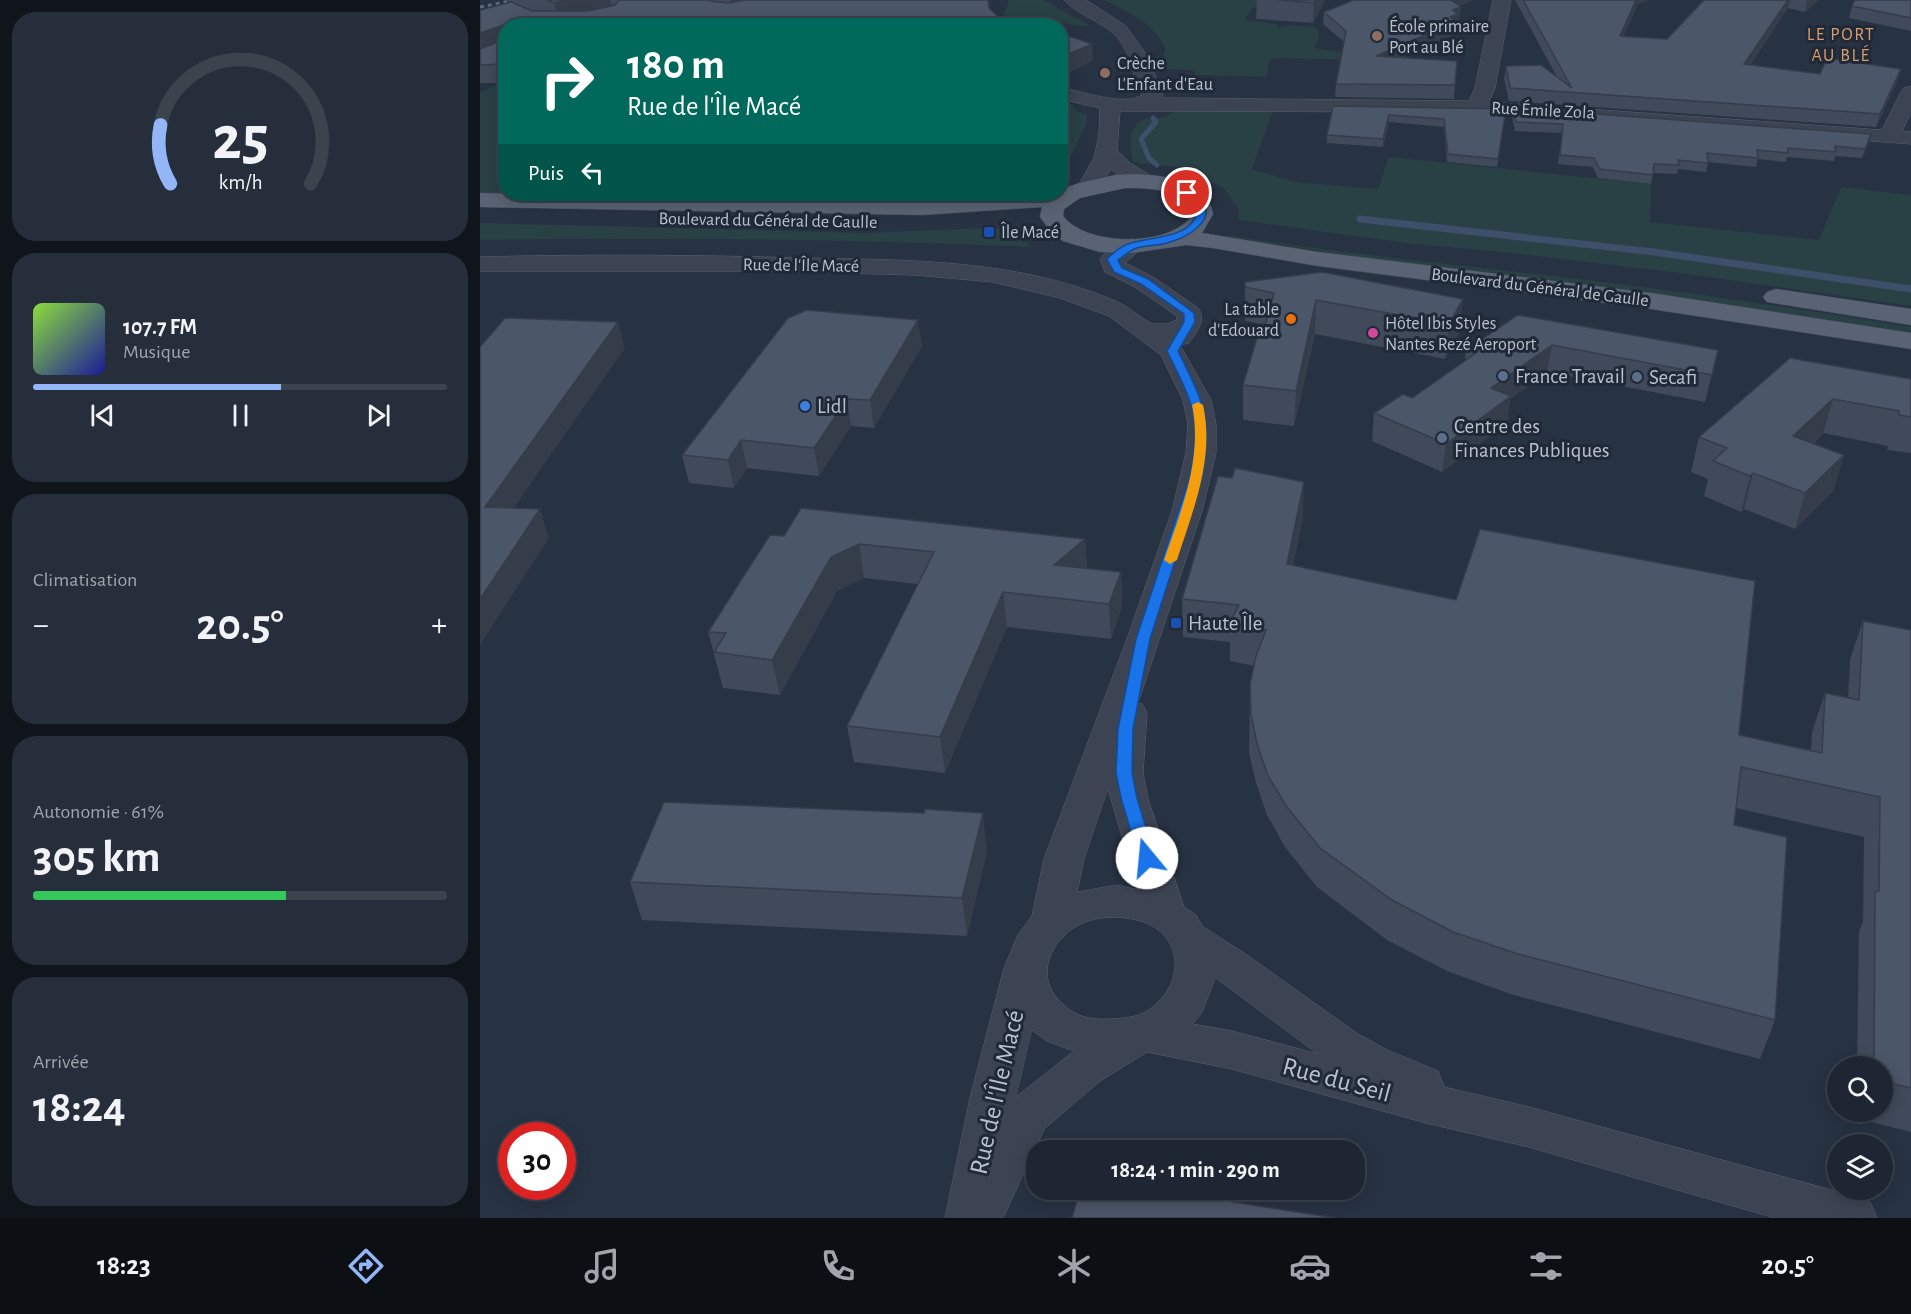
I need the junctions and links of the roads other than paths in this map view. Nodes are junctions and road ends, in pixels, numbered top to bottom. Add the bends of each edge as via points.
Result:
1 (1073, 0) edge
2 (1502, 0) edge
3 (1141, 68) junction
4 (1127, 84) dead end
5 (1911, 92) edge
6 (1069, 94) edge
7 (1108, 99) junction
8 (1147, 100) junction
9 (1478, 107) junction
10 (1111, 128) junction
11 (1889, 137) junction
12 (1911, 138) edge
13 (1107, 151) junction
14 (1143, 181) junction
15 (1089, 186) junction
16 (1068, 195) edge
17 (480, 201) edge
18 (1034, 201) edge
19 (1061, 201) edge
20 (480, 215) edge
21 (1202, 215) junction
22 (1055, 223) junction
23 (1168, 240) junction
24 (1087, 241) junction
25 (1132, 246) junction
26 (480, 264) edge
27 (1134, 316) junction
28 (1182, 316) junction
29 (1911, 316) edge
30 (1911, 341) edge
31 (1172, 351) junction
32 (1143, 639) junction
33 (1051, 923) junction
34 (1178, 927) junction
35 (1026, 967) junction
36 (1140, 1034) junction
37 (1529, 1127) junction
38 (969, 1218) edge
39 (978, 1218) edge
40 (1853, 1218) edge

1 - 3 street via 1127,35
2 - 9 street
3 - 4 street
3 - 8 street
5 - 11 street
6 - 7 street
7 - 8 street, Rue Émile Zola via 1121,106
7 - 10 street
8 - 9 street, Rue Émile Zola via 1175,105
8 - 10 street
9 - 11 street, Rue Émile Zola via 1632,115
10 - 13 street
11 - 12 street, Rue Émile Zola
13 - 14 street via 1122,168
13 - 15 street
14 - 15 main road, Boulevard du Général de Gaulle
14 - 21 main road, Boulevard du Général de Gaulle via 1187,193 1199,203
15 - 16 main road, Boulevard du Général de Gaulle
17 - 18 main road, Boulevard du Général de Gaulle via 922,208
19 - 22 main road via 1054,207
20 - 22 main road, Boulevard du Général de Gaulle via 839,223
21 - 23 main road via 1192,229
21 - 29 main road, Boulevard du Général de Gaulle via 1228,225 1297,238
22 - 24 main road via 1066,233
23 - 25 main road
23 - 30 main road, Boulevard du Général de Gaulle via 1213,241
24 - 25 main road
24 - 27 street via 1091,266 1137,289 1142,300
25 - 28 street via 1112,259 1114,267 1144,282
26 - 27 street, Rue de l'Île Macé via 601,260 946,270 1021,280
27 - 28 street via 1166,332
27 - 31 street, Rue de l'Île Macé
28 - 31 street
31 - 32 street, Rue de l'Île Macé via 1197,400 1202,424 1201,453 1187,512
32 - 33 street, Rue de l'Île Macé via 1064,859
32 - 34 street, Rue de l'Île Macé via 1126,729 1124,773 1129,798
33 - 34 street via 1076,908 1108,901 1134,903
33 - 35 street via 1034,942
34 - 36 street via 1198,965 1195,986 1169,1020
34 - 37 street, Rue du Seil via 1344,1048 1389,1071
35 - 36 street via 1031,996 1052,1022 1087,1037 1115,1039
35 - 38 street, Rue de l'Île Macé via 993,1098
36 - 37 street, Rue du Seil via 1232,1050
36 - 39 street, Rue de l'Île Macé via 1084,1068 1028,1115
37 - 40 street, Rue du Seil

